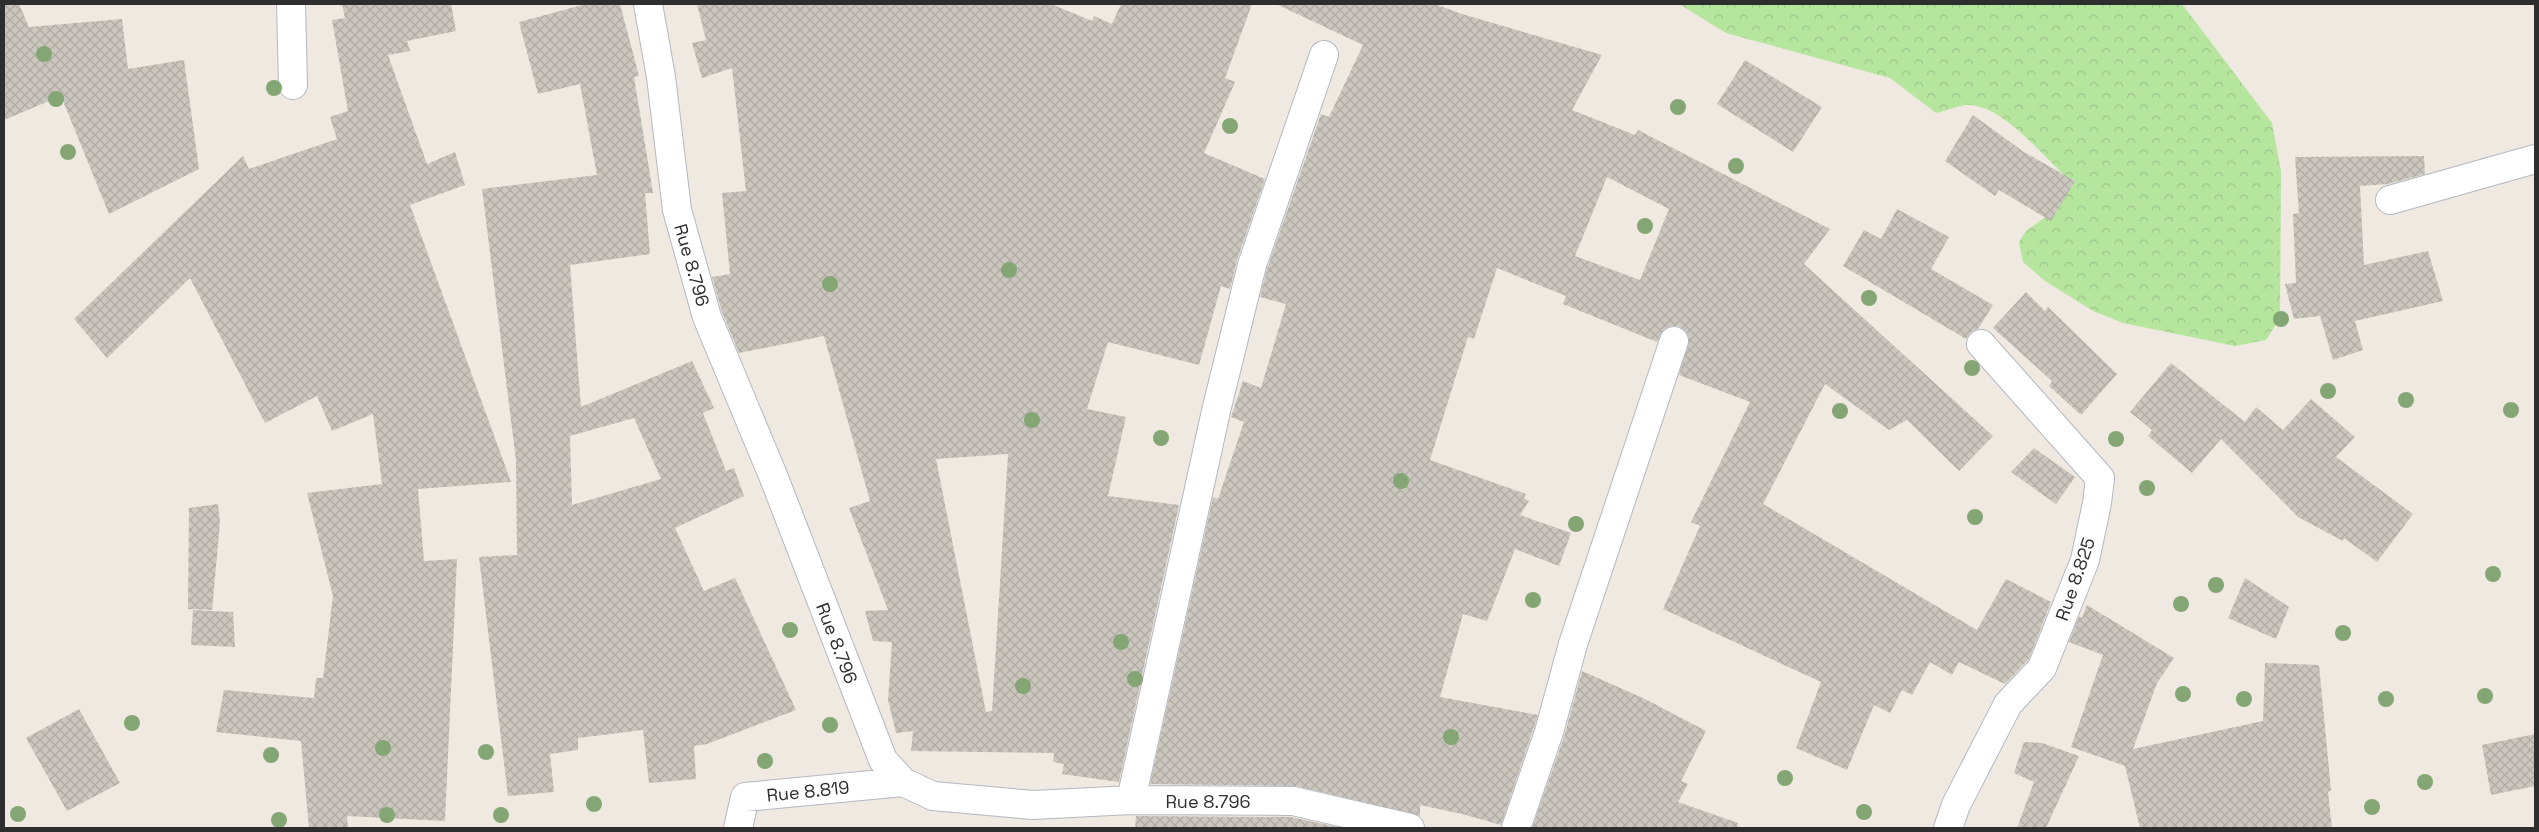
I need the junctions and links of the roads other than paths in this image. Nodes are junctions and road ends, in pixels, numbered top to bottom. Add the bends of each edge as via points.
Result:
1 (291, 4) edge
2 (648, 4) edge
3 (1324, 55) dead end
4 (294, 85) dead end
5 (2535, 159) edge
6 (2390, 200) dead end
7 (1674, 342) dead end
8 (1981, 344) dead end
9 (903, 782) junction
10 (1131, 800) junction
11 (738, 828) edge
12 (1410, 828) edge
13 (1516, 828) edge
14 (1948, 828) edge

1 - 4 street
2 - 9 street, Rue 8.796 via 661,77 676,210 707,317 774,478 882,760
3 - 10 street via 1252,265 1216,411
5 - 6 street
7 - 13 street via 1573,644 1549,732
8 - 14 street, Rue 8.825 via 2100,478 2085,560 2042,668 2008,704 1956,805
9 - 10 street, Rue 8.796 via 933,796 1033,805
9 - 11 street, Rue 8.819 via 745,798
10 - 12 street, Rue 8.796 via 1293,801

